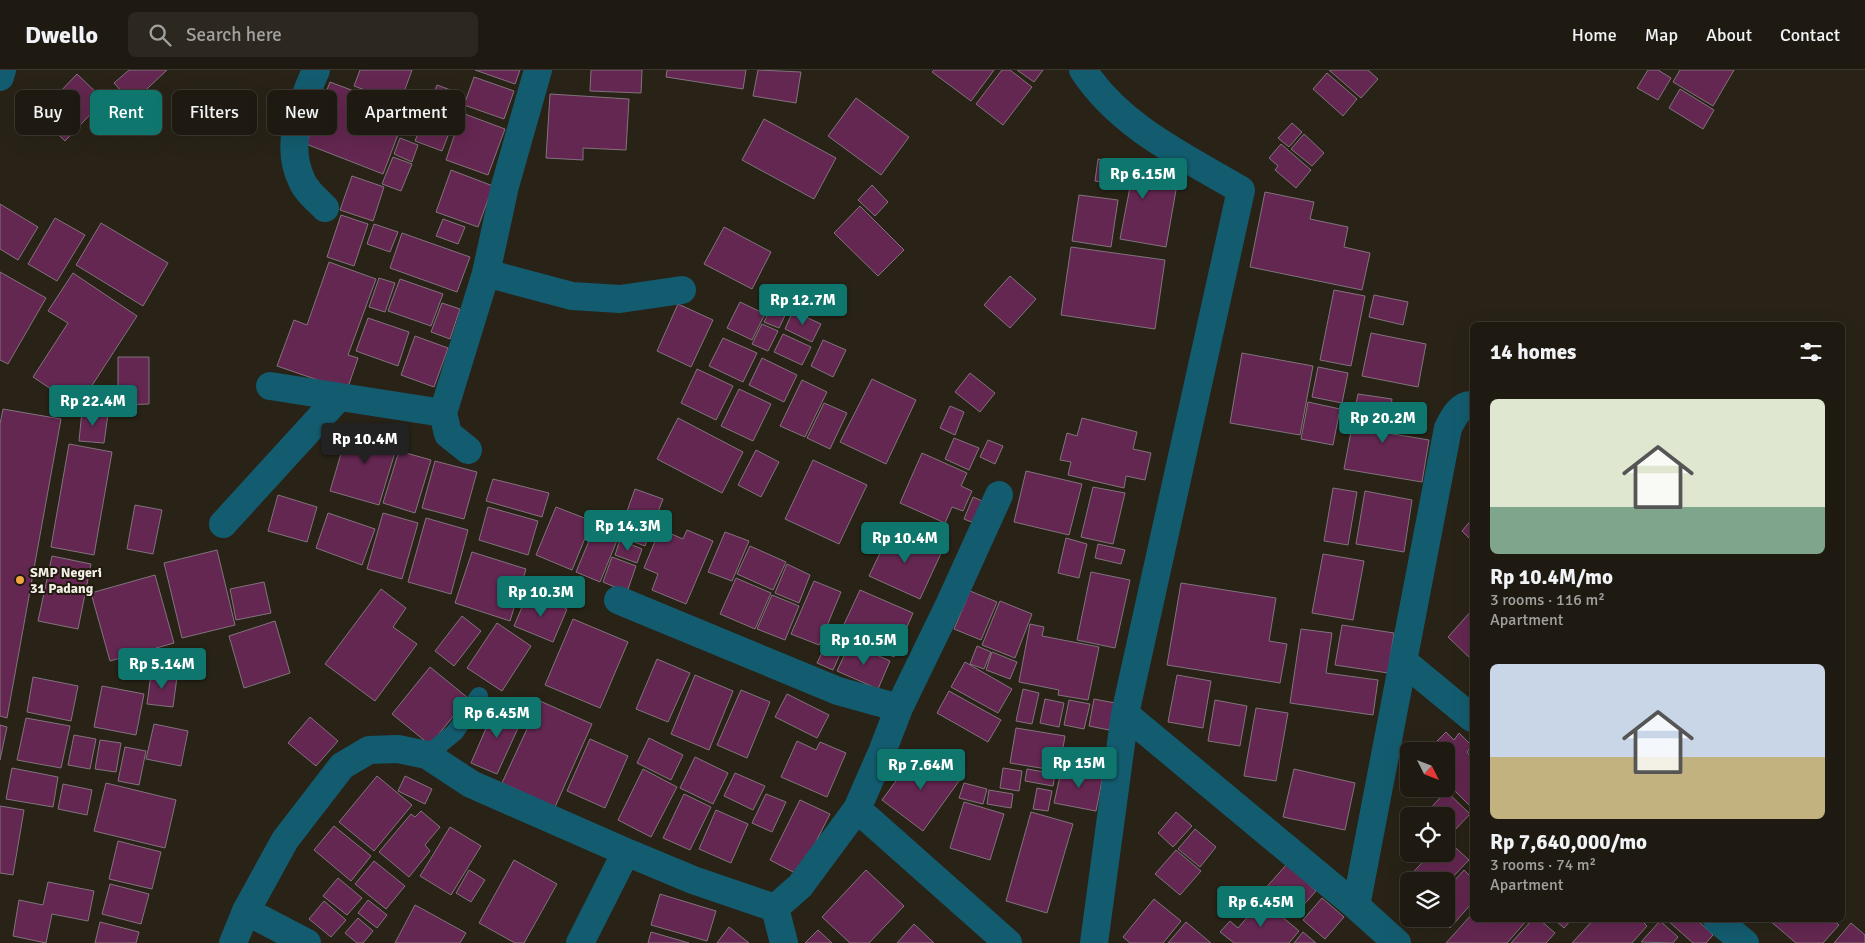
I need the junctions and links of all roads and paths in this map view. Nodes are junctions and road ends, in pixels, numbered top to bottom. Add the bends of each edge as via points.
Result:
1 (2, 70) edge
2 (316, 70) edge
3 (538, 70) edge
4 (1083, 70) edge
5 (0, 77) edge
6 (324, 208) dead end
7 (486, 273) junction
8 (682, 290) dead end
9 (270, 386) dead end
10 (339, 397) junction
11 (1470, 405) edge
12 (443, 413) junction
13 (468, 450) dead end
14 (999, 495) dead end
15 (223, 524) dead end
16 (618, 600) dead end
17 (1403, 661) junction
18 (480, 696) dead end
19 (899, 708) junction
20 (1125, 714) junction
21 (1470, 716) edge
22 (427, 755) junction
23 (857, 809) junction
24 (626, 852) junction
25 (1356, 906) junction
26 (774, 908) junction
27 (246, 911) junction
28 (1719, 922) edge
29 (233, 943) edge
30 (307, 943) edge
31 (580, 943) edge
32 (784, 943) edge
33 (1008, 943) edge
34 (1094, 943) edge
35 (1397, 943) edge
36 (1745, 943) edge

1 - 5 street
2 - 6 street via 294,136 294,163 302,183
3 - 7 street via 505,186
4 - 20 street via 1118,113 1163,144 1242,190
7 - 8 street via 572,296 620,299
7 - 12 street
9 - 10 street
10 - 12 street
10 - 15 street
11 - 17 street via 1458,411 1448,428
12 - 13 street via 448,434
14 - 19 street
16 - 19 street via 838,691
17 - 21 street
17 - 25 street
18 - 22 lane via 456,732
19 - 23 street
20 - 25 street
20 - 34 street
22 - 24 street via 472,784
22 - 27 street via 398,749 369,750 342,766 285,840
23 - 26 street via 800,886
23 - 33 street
24 - 26 street
24 - 31 street
25 - 35 street
26 - 32 street
27 - 29 street
27 - 30 street
28 - 36 street

